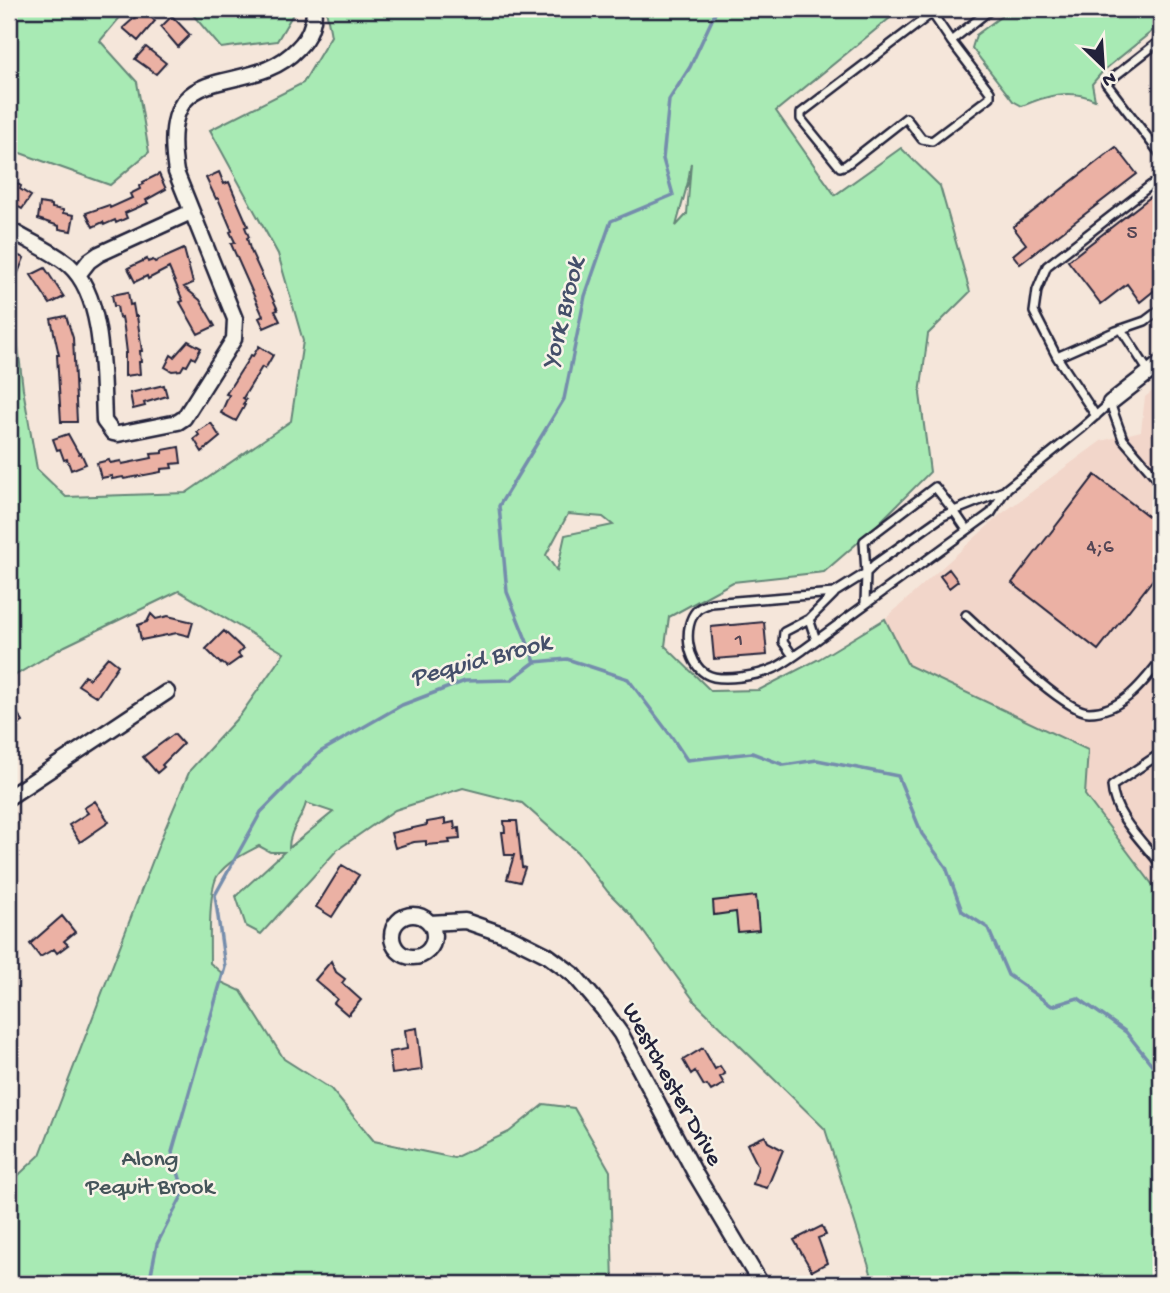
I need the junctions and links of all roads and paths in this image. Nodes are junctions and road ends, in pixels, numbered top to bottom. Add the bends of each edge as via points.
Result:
1 (314, 9) edge
2 (991, 9) edge
3 (930, 11) edge
4 (1161, 40) edge
5 (951, 41) junction
6 (1161, 155) edge
7 (1151, 185) dead end
8 (191, 212) junction
9 (9, 229) edge
10 (78, 275) junction
11 (1161, 309) edge
12 (1121, 329) junction
13 (1057, 357) junction
14 (1156, 370) edge
15 (1110, 402) junction
16 (1096, 416) junction
17 (1161, 483) edge
18 (1006, 489) junction
19 (954, 511) junction
20 (967, 530) junction
21 (866, 573) junction
22 (834, 593) junction
23 (865, 603) junction
24 (965, 615) dead end
25 (809, 619) junction
26 (816, 640) junction
27 (793, 656) junction
28 (1161, 660) edge
29 (167, 692) dead end
30 (1161, 752) edge
31 (9, 797) edge
32 (1161, 865) edge
33 (430, 923) dead end
34 (761, 1284) edge

1 - 8 street via 310,32 292,55 265,71 201,87 182,106 172,146
2 - 5 lane
3 - 5 lane
3 - 5 lane via 801,113 835,163 846,165 906,118 922,139 932,141 990,97
4 - 6 lane via 1106,83
7 - 13 lane via 1047,266 1034,312
8 - 10 street via 99,254
8 - 10 street via 237,329 178,422 118,434 107,427 95,316
9 - 10 street via 46,248
11 - 12 lane via 1145,321
12 - 13 lane
12 - 14 lane
13 - 16 lane
14 - 15 street
15 - 16 lane
15 - 17 lane via 1123,439
16 - 18 lane
18 - 19 lane
18 - 20 lane via 990,513
19 - 20 lane
19 - 21 lane
19 - 21 lane via 935,486 864,541
20 - 23 lane
21 - 22 lane
21 - 23 lane
22 - 25 lane
22 - 27 lane via 711,603 697,609 689,623 694,661 706,674 748,676
23 - 26 lane
24 - 28 lane via 1063,701 1087,713 1118,706
25 - 26 lane
25 - 27 lane via 783,632 783,642
26 - 27 lane
29 - 31 street
30 - 32 lane via 1112,786 1121,814
33 - 34 street, Westchester Drive via 464,921 511,937 574,975 621,1034

